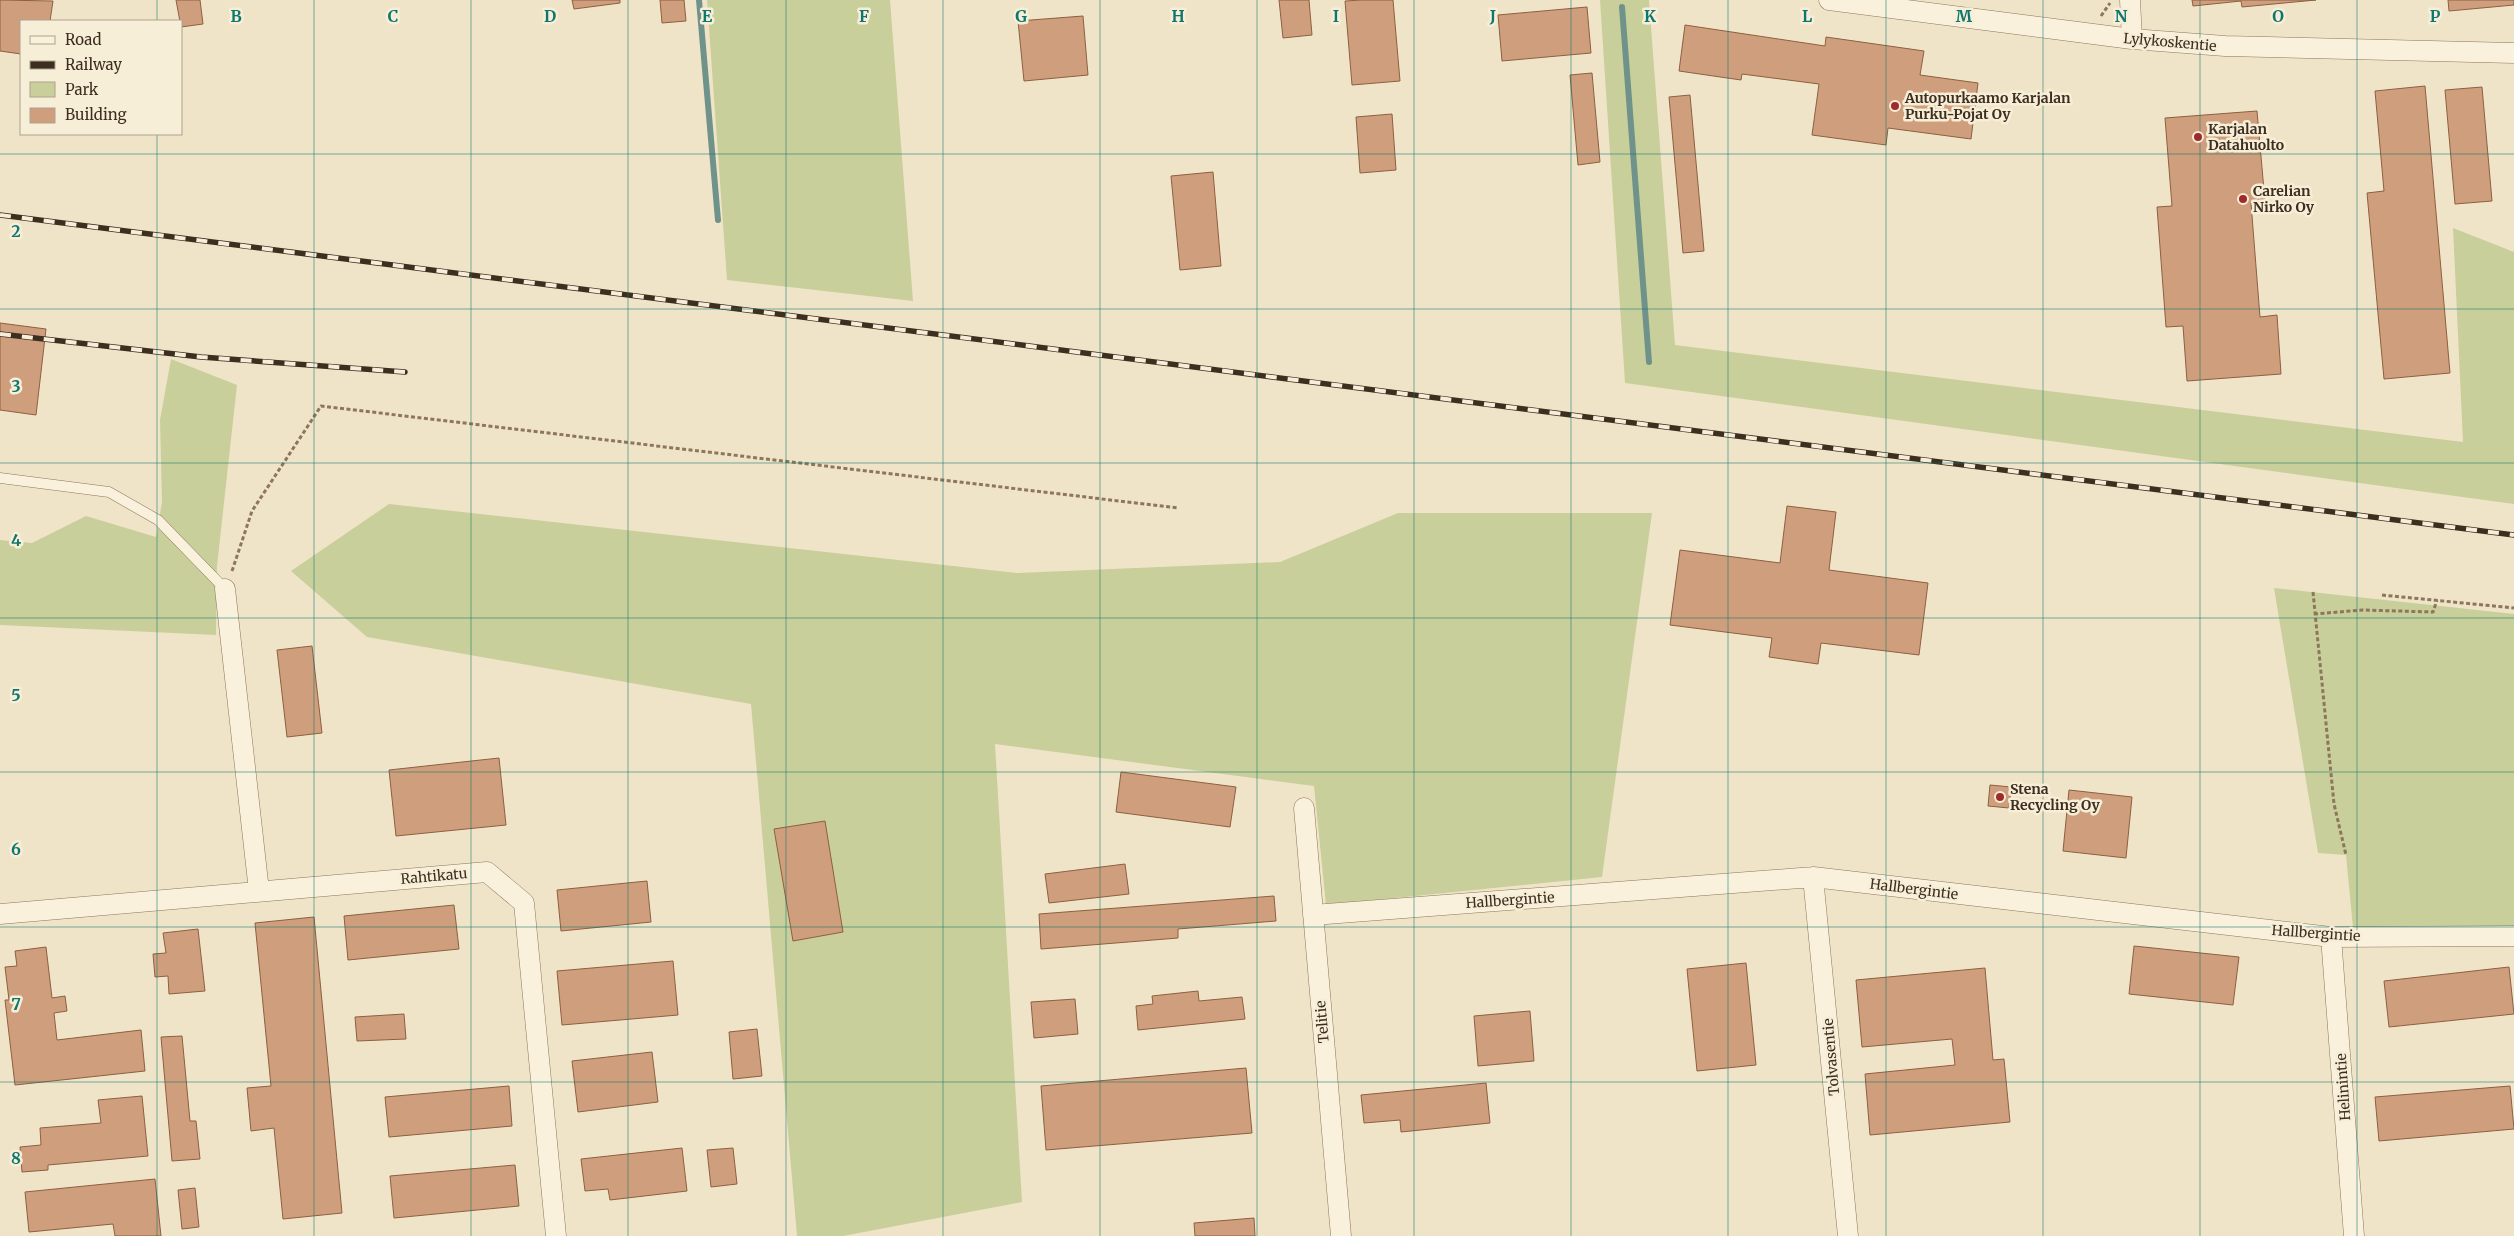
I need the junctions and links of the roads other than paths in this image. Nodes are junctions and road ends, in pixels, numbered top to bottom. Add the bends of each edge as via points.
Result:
1 (1829, 0) edge
2 (2130, 0) edge
3 (2132, 39) junction
4 (2514, 53) edge
5 (0, 478) edge
6 (225, 589) joint
7 (1304, 808) dead end
8 (1814, 878) junction
9 (259, 891) junction
10 (0, 914) edge
11 (1313, 915) junction
12 (2514, 936) edge
13 (2331, 937) junction
14 (556, 1236) edge
15 (1341, 1236) edge
16 (1848, 1236) edge
17 (2354, 1236) edge

1 - 3 street, Lylykoskentie
2 - 3 street
3 - 4 street, Lylykoskentie via 2225,46
5 - 6 lane via 109,492 158,520
6 - 9 street
7 - 11 street, Telitie
8 - 11 street, Hallbergintie
8 - 13 street, Hallbergintie
8 - 16 street, Tolvasentie
9 - 10 street, Rahtikatu
9 - 14 street, Rahtikatu via 487,872 524,903
11 - 15 street, Telitie
12 - 13 street, Hallbergintie
13 - 17 street, Helinintie

